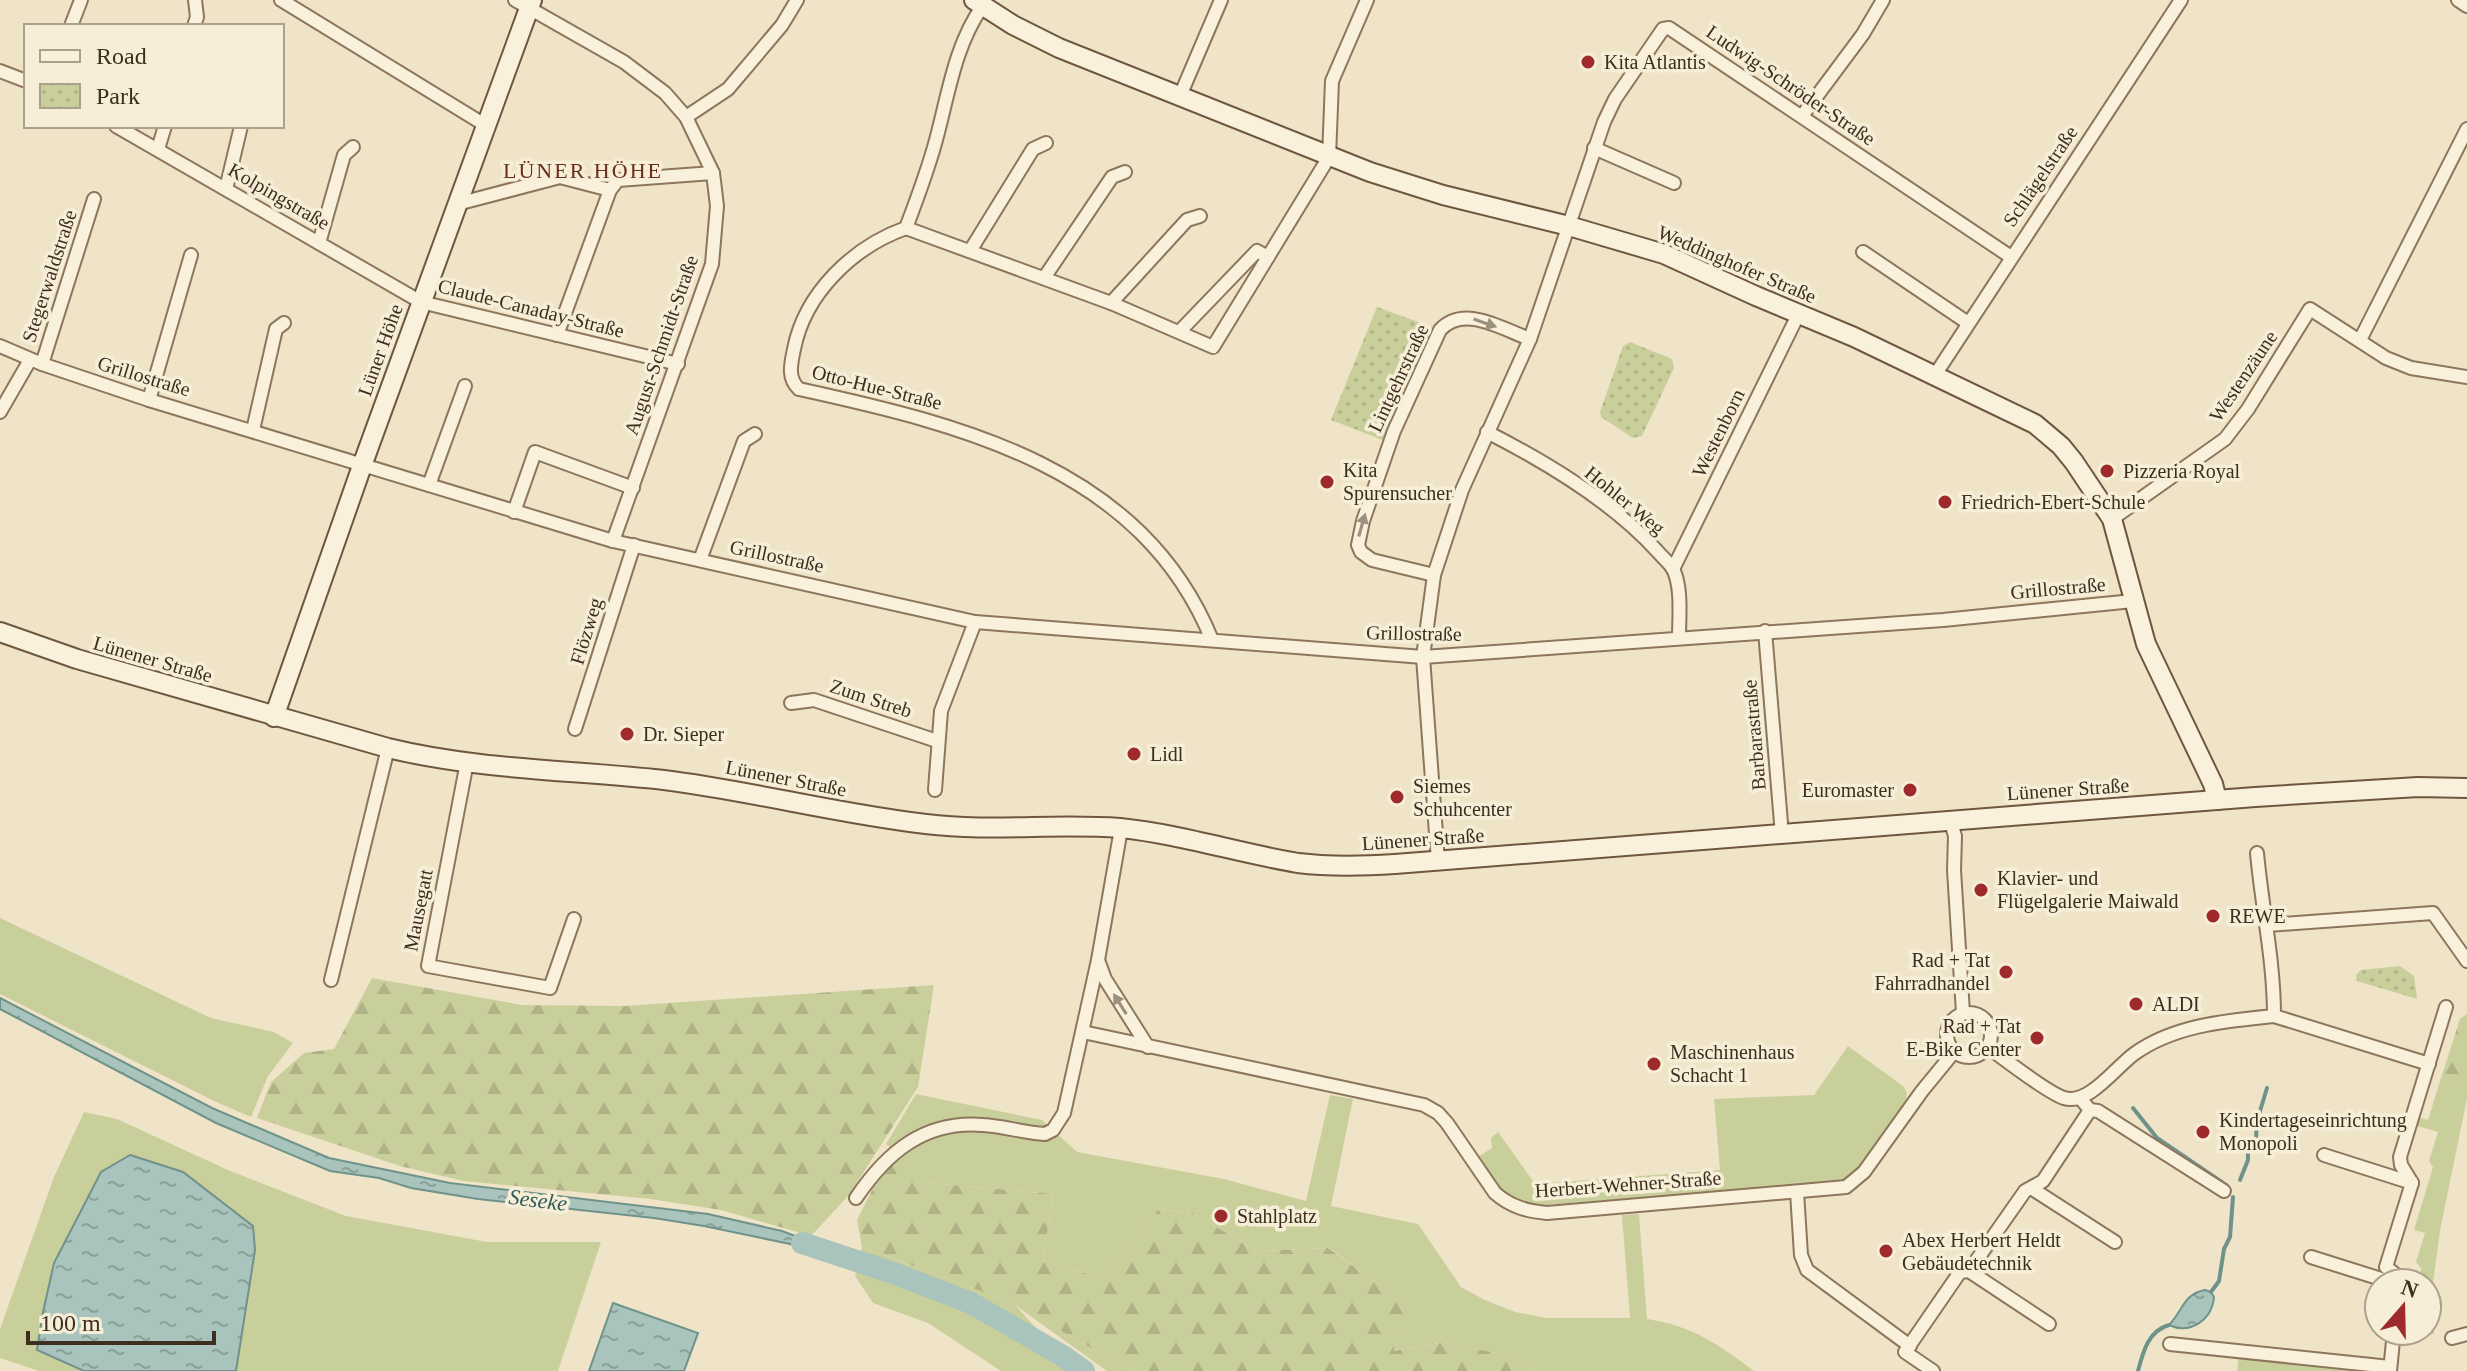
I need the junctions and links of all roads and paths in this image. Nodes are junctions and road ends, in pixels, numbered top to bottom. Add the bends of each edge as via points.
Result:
1 (81, 0) edge
2 (195, 0) edge
3 (281, 0) edge
4 (797, 0) edge
5 (1221, 0) edge
6 (1367, 0) edge
7 (1883, 0) edge
8 (2181, 0) edge
9 (2458, 0) edge
10 (525, 3) edge
11 (978, 3) edge
12 (2467, 6) edge
13 (72, 24) edge
14 (195, 24) edge
15 (0, 71) edge
16 (24, 80) edge
17 (1180, 96) junction
18 (1802, 116) junction
19 (686, 117) junction
20 (485, 125) junction
21 (120, 128) edge
22 (164, 128) edge
23 (241, 128) edge
24 (2467, 129) edge
25 (1046, 143) dead end
26 (353, 147) dead end
27 (1594, 148) junction
28 (158, 149) junction
29 (1329, 157) junction
30 (1125, 172) dead end
31 (713, 173) junction
32 (1674, 183) dead end
33 (226, 189) junction
34 (610, 190) junction
35 (94, 199) dead end
36 (457, 204) junction
37 (1200, 216) dead end
38 (1569, 226) junction
39 (906, 228) junction
40 (319, 243) junction
41 (970, 251) junction
42 (1863, 252) dead end
43 (191, 255) dead end
44 (1268, 257) junction
45 (2011, 257) junction
46 (1044, 278) junction
47 (421, 302) junction
48 (1111, 303) junction
49 (1798, 315) junction
50 (284, 323) dead end
51 (1968, 323) junction
52 (1180, 331) junction
53 (557, 335) junction
54 (1530, 339) junction
55 (2360, 340) junction
56 (0, 346) edge
57 (36, 362) junction
58 (678, 364) junction
59 (1935, 375) junction
60 (2467, 377) edge
61 (465, 386) dead end
62 (149, 400) junction
63 (0, 412) edge
64 (253, 430) junction
65 (1487, 432) junction
66 (755, 434) dead end
67 (363, 463) junction
68 (429, 485) junction
69 (633, 488) junction
70 (514, 512) junction
71 (2112, 519) junction
72 (613, 541) junction
73 (634, 545) junction
74 (700, 560) junction
75 (1673, 569) junction
76 (1434, 575) junction
77 (2133, 601) junction
78 (975, 622) junction
79 (1765, 631) junction
80 (0, 632) edge
81 (1679, 638) junction
82 (1212, 640) junction
83 (1423, 657) junction
84 (791, 703) dead end
85 (274, 717) junction
86 (575, 729) dead end
87 (937, 741) junction
88 (388, 748) junction
89 (467, 762) junction
90 (2467, 788) edge
91 (935, 790) dead end
92 (2217, 800) junction
93 (1950, 819) junction
94 (1121, 829) junction
95 (1782, 835) junction
96 (2257, 853) dead end
97 (1438, 861) junction
98 (574, 919) dead end
99 (2268, 925) junction
100 (1098, 960) junction
101 (2467, 961) edge
102 (331, 980) dead end
103 (2446, 1007) dead end
104 (1963, 1013) junction
105 (2274, 1016) junction
106 (1083, 1032) junction
107 (1148, 1047) junction
108 (1988, 1047) junction
109 (1954, 1052) junction
110 (2429, 1064) junction
111 (2080, 1098) junction
112 (2090, 1110) junction
113 (2324, 1155) dead end
114 (2412, 1183) junction
115 (2031, 1188) junction
116 (2224, 1191) dead end
117 (1797, 1192) junction
118 (856, 1198) dead end
119 (2115, 1242) dead end
120 (2311, 1257) dead end
121 (2386, 1267) edge
122 (1969, 1271) junction
123 (2363, 1273) edge
124 (2049, 1324) dead end
125 (2467, 1334) edge
126 (2452, 1338) dead end
127 (2170, 1344) dead end
128 (1910, 1346) junction
129 (2392, 1347) edge
130 (2390, 1369) edge
131 (1933, 1371) edge

1 - 13 street
2 - 14 street
3 - 20 street
4 - 19 street via 728,89
5 - 17 street
6 - 29 street via 1332,81
7 - 18 street
8 - 45 street, Schlägelstraße
9 - 12 street
10 - 19 street, August-Schmidt-Straße via 624,62 665,93
10 - 20 main road, Lüner Höhe
11 - 17 main road, Weddinghofer Straße via 1059,48
11 - 39 street
15 - 16 street
17 - 29 main road, Weddinghofer Straße
18 - 27 street, Ludwig-Schröder-Straße via 1669,28 1663,29 1615,99
18 - 45 street, Ludwig-Schröder-Straße
19 - 31 street, August-Schmidt-Straße
20 - 36 main road, Lüner Höhe
21 - 28 street, Kolpingstraße
22 - 28 street
23 - 33 street
24 - 55 street
25 - 41 street via 1033,149
26 - 40 street via 344,155
27 - 32 street
27 - 38 street, Ludwig-Schröder-Straße
28 - 33 street, Kolpingstraße
29 - 38 main road, Weddinghofer Straße via 1443,195
29 - 44 street
30 - 46 street via 1112,177
31 - 34 street via 618,180
31 - 58 street, August-Schmidt-Straße via 717,206 712,264
33 - 40 street, Kolpingstraße
34 - 36 street via 560,177
34 - 53 street
35 - 57 street, Stegerwaldstraße
36 - 47 main road, Lüner Höhe
37 - 48 street via 1187,220
38 - 49 main road, Weddinghofer Straße via 1664,254
38 - 54 street
39 - 41 street
39 - 82 street, Otto-Hue-Straße via 846,264 811,300 795,341 793,383 799,389 949,426 999,444 1086,490 1145,535 1198,606
40 - 47 street, Kolpingstraße
41 - 46 street
42 - 51 street
43 - 62 street
44 - 52 street via 1257,251
44 - 52 street via 1213,347
45 - 51 street, Schlägelstraße
46 - 48 street
47 - 53 street, Claude-Canaday-Straße
47 - 67 main road, Lüner Höhe
48 - 52 street
49 - 59 main road, Weddinghofer Straße
49 - 75 street, Westenborn
50 - 64 street via 276,329
51 - 59 street, Schlägelstraße
53 - 58 street, Claude-Canaday-Straße
54 - 65 street
76 -> 54 street, Lintgehrstraße via 1372,560 1358,545 1394,431 1445,324 1473,319
55 - 60 street, Westenzäune via 2411,368
55 - 71 street, Westenzäune via 2310,309 2225,439
56 - 57 street, Grillostraße
57 - 62 street, Grillostraße
57 - 63 street
58 - 69 street, August-Schmidt-Straße
59 - 71 main road, Weddinghofer Straße via 2035,424 2074,462
61 - 68 street
62 - 64 street, Grillostraße
64 - 67 street, Grillostraße
65 - 75 street, Hohler Weg via 1534,457 1611,511
65 - 76 street
66 - 74 street, Grillostraße via 744,441
67 - 68 street, Grillostraße
67 - 85 main road, Lüner Höhe
68 - 70 street, Grillostraße
69 - 70 street via 535,452
69 - 72 street, August-Schmidt-Straße
70 - 72 street, Grillostraße
71 - 77 main road, Weddinghofer Straße
72 - 73 street, Grillostraße
73 - 74 street, Grillostraße
73 - 86 street, Flözweg
74 - 78 street, Grillostraße
75 - 81 street
76 - 83 street
77 - 79 street, Grillostraße
77 - 92 main road, Weddinghofer Straße via 2146,644
78 - 82 street, Grillostraße
78 - 87 street, Zum Streb via 941,711
79 - 81 street, Grillostraße
79 - 95 street, Barbarastraße
80 - 85 main road, Lünener Straße
81 - 83 street, Grillostraße
82 - 83 street, Grillostraße
83 - 97 street
84 - 87 street, Zum Streb via 814,700
85 - 88 main road, Lünener Straße
87 - 91 street, Zum Streb
88 - 89 main road, Lünener Straße
88 - 102 street
89 - 94 main road, Lünener Straße via 665,780 929,825
89 - 98 street, Mausegatt via 428,966 550,988
90 - 92 main road, Lünener Straße
92 - 93 main road, Lünener Straße
93 - 95 main road, Lünener Straße
93 - 104 street
94 - 97 main road, Lünener Straße via 1298,863
94 - 100 street
95 - 97 main road, Lünener Straße
96 - 99 street
99 - 101 street via 2433,913
99 - 105 street
100 - 106 street
107 -> 100 street
103 - 110 street
104 - 108 street via 1978,1014 1990,1025
104 - 109 street via 1946,1032
105 - 110 street
105 - 111 street via 2170,1034 2134,1054
106 - 107 street, Herbert-Wehner-Straße
106 - 118 street via 1064,1113 1053,1130 1033,1134 983,1125 937,1130 897,1149
107 - 117 street, Herbert-Wehner-Straße via 1424,1105 1447,1123 1495,1193 1528,1211
108 - 109 street via 1966,1058
108 - 111 street via 2065,1098
109 - 117 street, Herbert-Wehner-Straße via 1852,1184
110 - 114 street via 2400,1157
111 - 112 street
112 - 115 street via 2043,1181
112 - 116 street
113 - 114 street
114 - 121 street
115 - 119 street
115 - 122 street
117 - 128 street via 1801,1255 1807,1270
120 - 123 street
122 - 124 street
122 - 128 street via 1960,1272
125 - 126 street
127 - 130 street
128 - 131 street via 1905,1352
129 - 130 street

